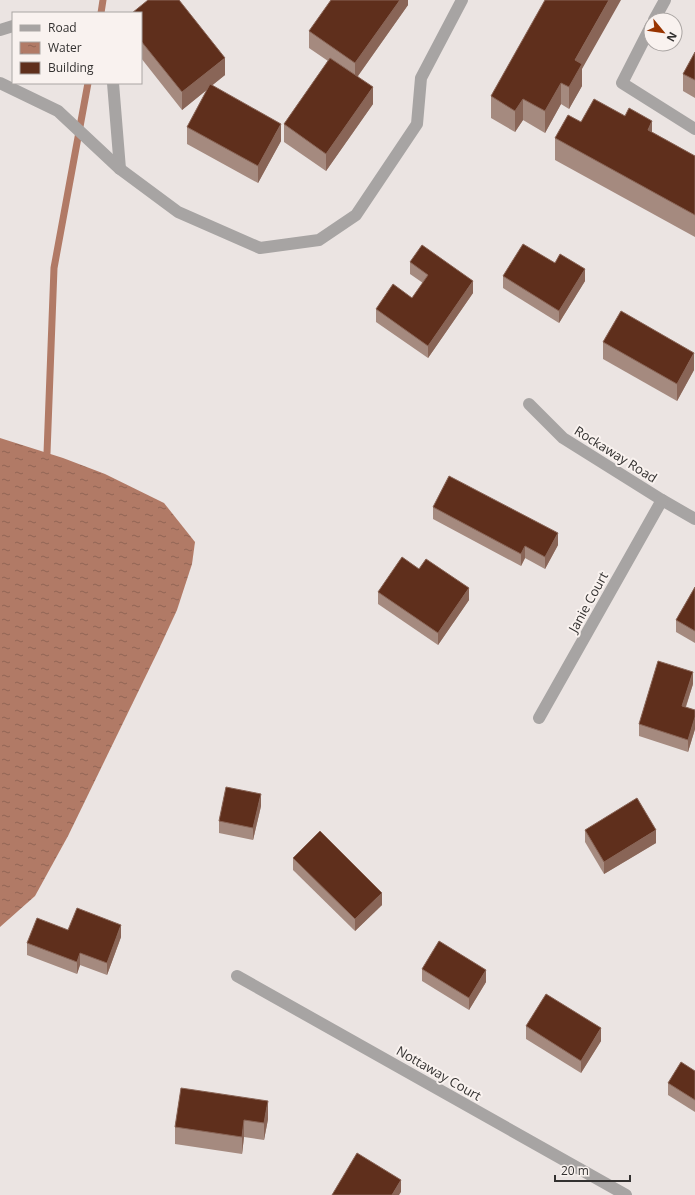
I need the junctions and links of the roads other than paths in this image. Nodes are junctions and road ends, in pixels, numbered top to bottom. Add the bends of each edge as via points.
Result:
1 (462, 0) edge
2 (665, 0) edge
3 (658, 12) edge
4 (12, 26) edge
5 (0, 30) edge
6 (643, 42) edge
7 (0, 83) edge
8 (113, 84) edge
9 (695, 128) edge
10 (120, 169) junction
11 (529, 404) dead end
12 (662, 500) junction
13 (695, 518) edge
14 (539, 718) dead end
15 (237, 976) dead end
16 (626, 1195) edge

1 - 10 street via 421,78 417,124 356,215 319,240 260,248 178,212
2 - 3 street
4 - 5 street
6 - 9 street via 622,83
7 - 10 street via 58,111
8 - 10 street
11 - 12 street, Rockaway Road via 563,438
12 - 13 street, Rockaway Road
12 - 14 street, Janie Court
15 - 16 street, Nottaway Court

